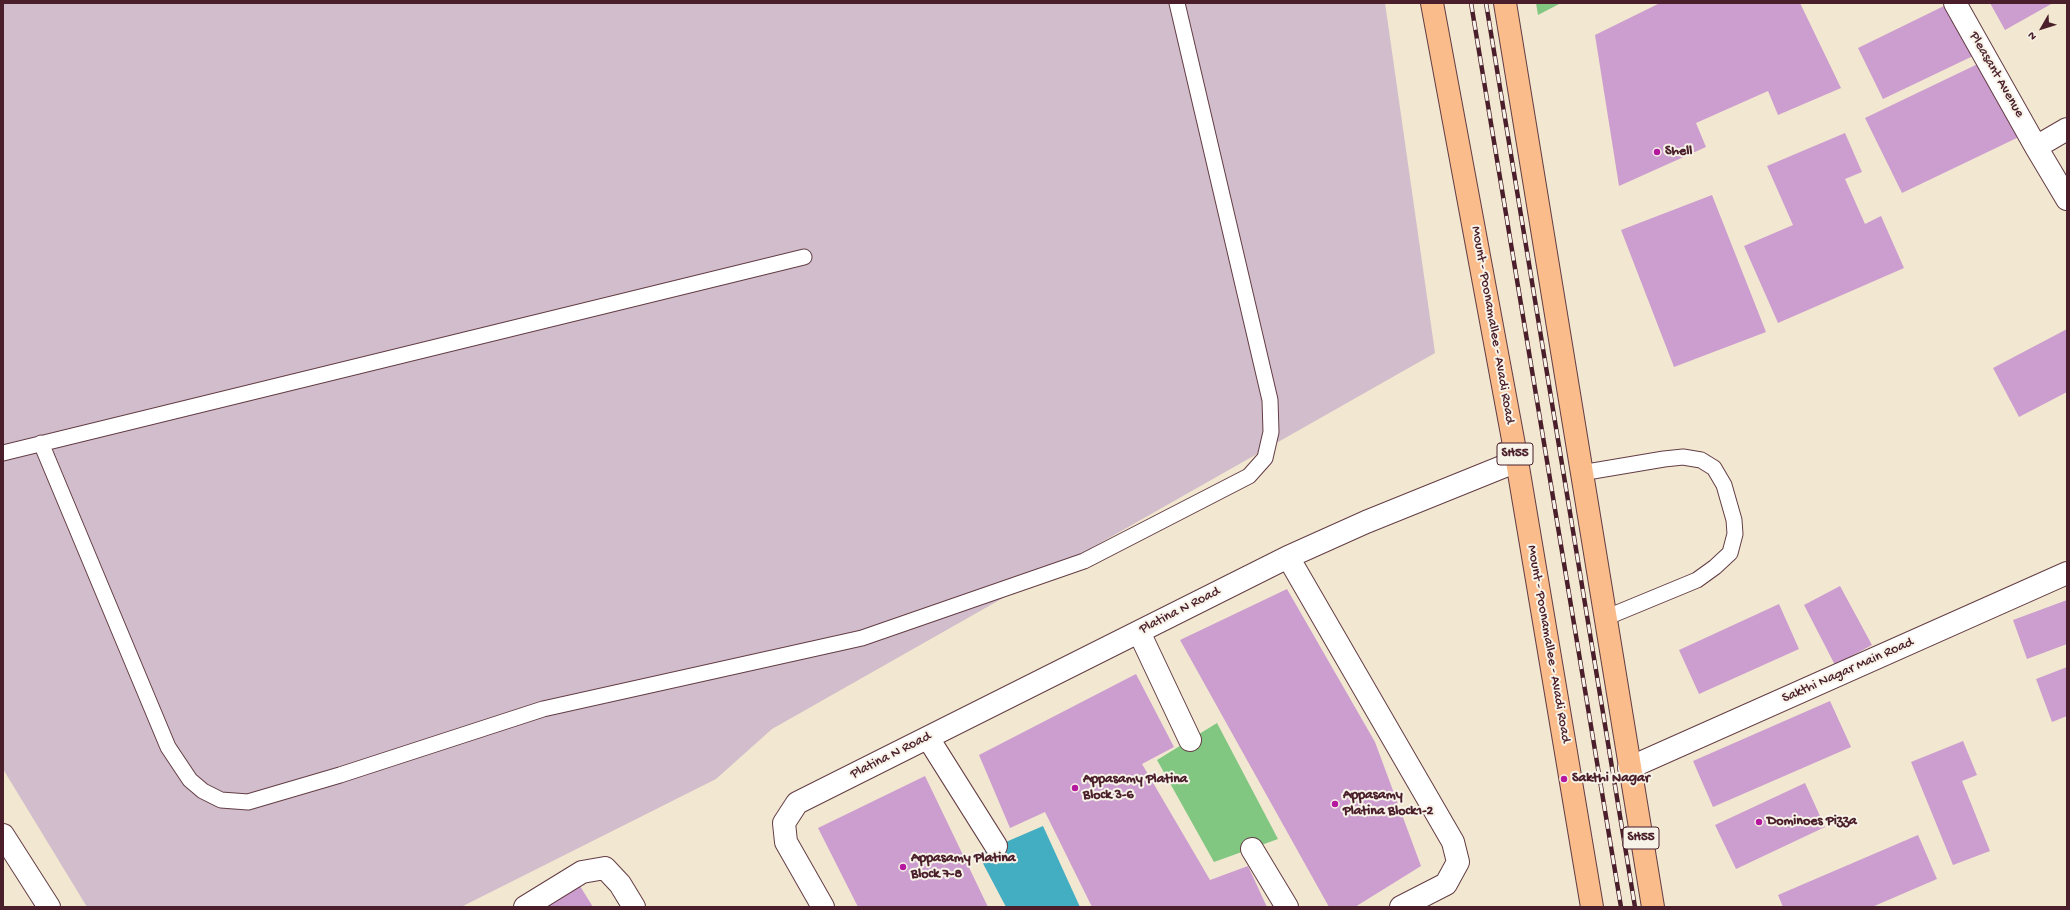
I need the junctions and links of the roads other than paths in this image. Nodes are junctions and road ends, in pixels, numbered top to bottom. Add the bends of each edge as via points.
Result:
1 (1177, 3) edge
2 (1432, 3) edge
3 (1505, 3) edge
4 (1955, 3) edge
5 (2067, 129) edge
6 (2036, 147) junction
7 (2067, 199) edge
8 (804, 257) dead end
9 (41, 443) junction
10 (3, 453) edge
11 (1517, 461) junction
12 (1581, 474) junction
13 (1288, 557) junction
14 (2067, 573) edge
15 (1604, 618) junction
16 (1139, 632) junction
17 (928, 738) junction
18 (1190, 740) dead end
19 (1629, 768) junction
20 (3, 835) edge
21 (996, 846) dead end
22 (1252, 849) dead end
23 (49, 907) edge
24 (525, 907) edge
25 (634, 907) edge
26 (823, 907) edge
27 (1287, 907) edge
28 (1401, 907) edge
29 (1592, 907) edge
30 (1653, 907) edge

1 - 9 lane via 1270,400 1271,432 1265,458 1249,476 1084,561 862,638 543,710 248,802 221,800 203,791 190,780 168,747
2 - 11 main road, Mount - Poonamallee - Avadi Road / SH55
3 - 12 main road, SH55
4 - 6 street, Pleasant Avenue
5 - 6 street
6 - 7 street, Pleasant Avenue
8 - 9 lane
9 - 10 lane
11 - 13 street, Platina N Road via 1366,522
11 - 29 main road, Mount - Poonamallee - Avadi Road / SH55
12 - 15 main road, SH55
12 - 15 lane via 1664,459 1683,457 1701,460 1714,468 1721,479 1734,520 1735,534 1730,553 1715,568 1697,580
13 - 16 street, Platina N Road
13 - 28 street via 1453,842 1458,862 1446,884
14 - 19 street, Sakthi Nagar Main Road
15 - 19 main road, SH55
16 - 17 street, Platina N Road
16 - 18 street
17 - 21 street
17 - 26 street, Platina N Road via 797,803 784,823 786,842
19 - 30 main road, SH55
20 - 23 street
22 - 27 street
24 - 25 street via 582,872 605,868 620,884

